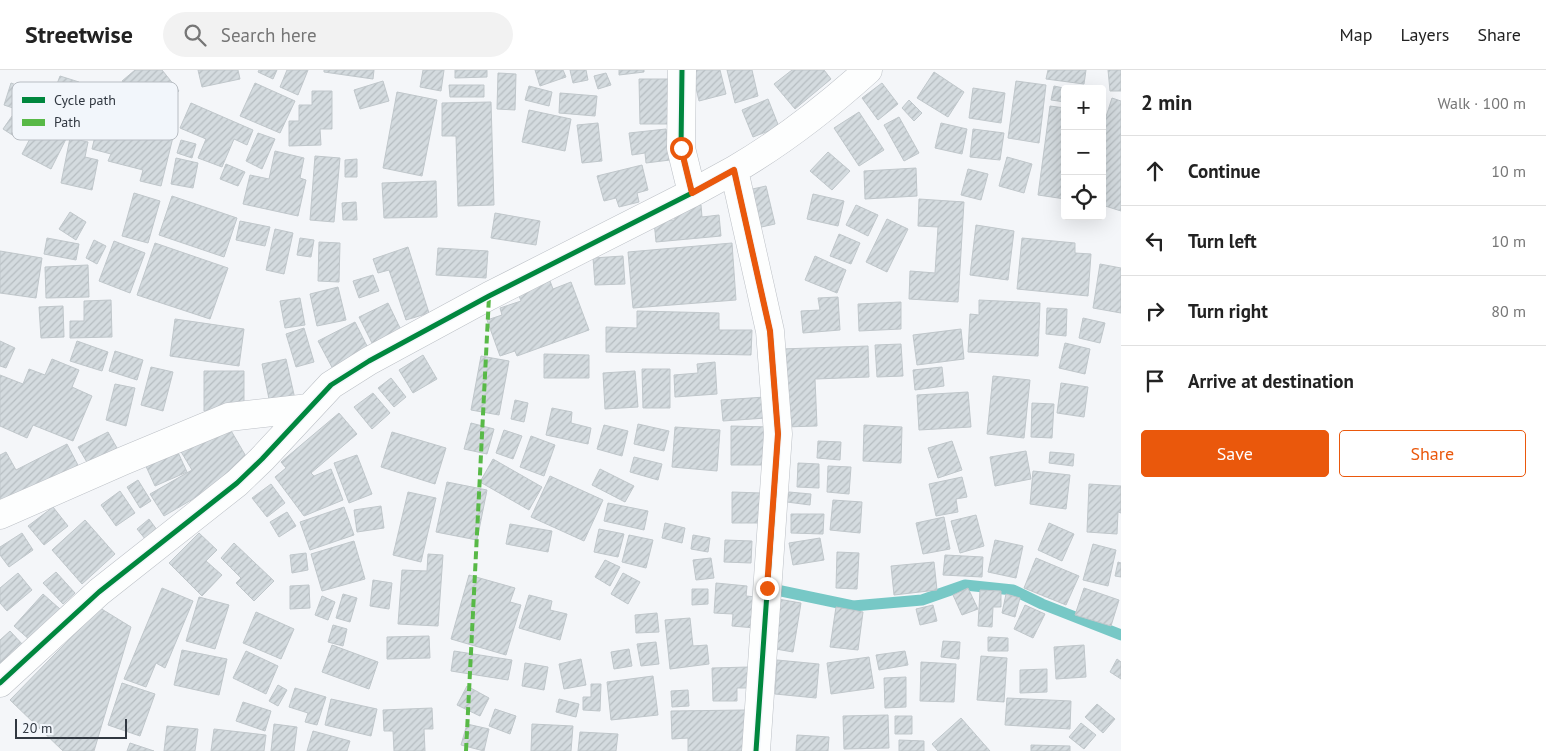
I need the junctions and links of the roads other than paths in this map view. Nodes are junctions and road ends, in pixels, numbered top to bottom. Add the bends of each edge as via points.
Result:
1 (682, 70) edge
2 (868, 70) edge
3 (734, 170) junction
4 (692, 193) junction
5 (309, 408) junction
6 (0, 516) edge
7 (0, 683) edge
8 (756, 751) edge

1 - 4 street via 681,148
2 - 3 street via 763,153
3 - 4 street
3 - 8 street via 770,331 778,434
4 - 5 street via 369,361 331,385
5 - 6 street via 229,417
5 - 7 street via 237,483 99,592

